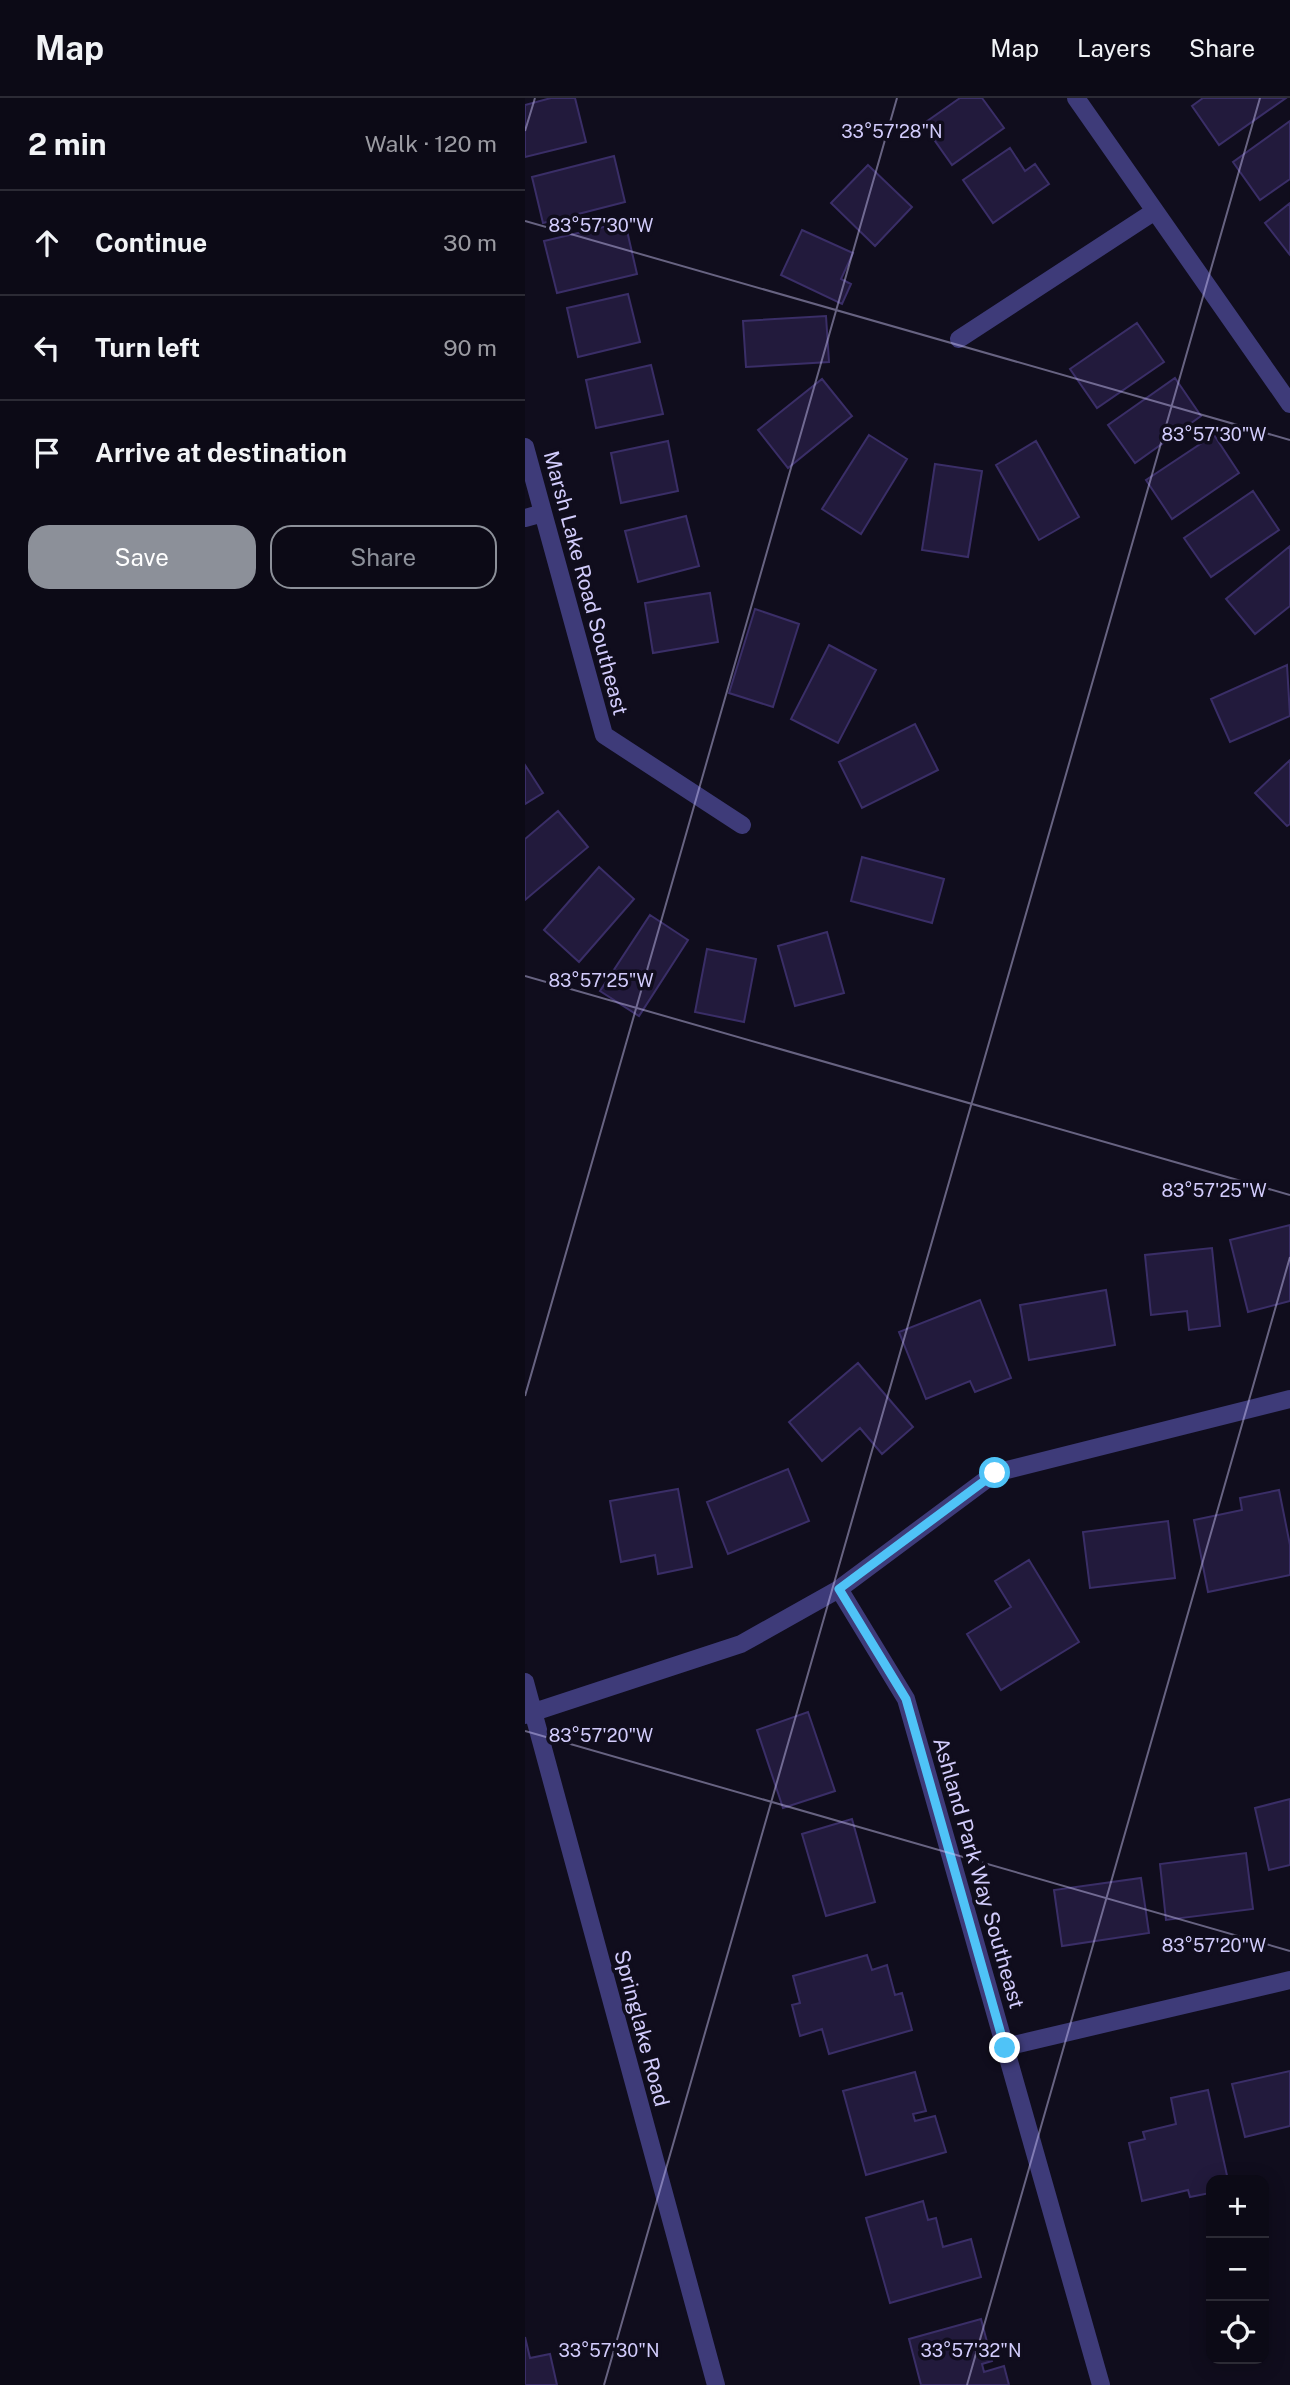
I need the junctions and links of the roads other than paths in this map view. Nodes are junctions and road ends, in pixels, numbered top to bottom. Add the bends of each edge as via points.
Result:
1 (1076, 98) edge
2 (1155, 211) junction
3 (959, 339) dead end
4 (1290, 404) edge
5 (525, 447) edge
6 (543, 513) junction
7 (525, 518) edge
8 (742, 825) dead end
9 (1290, 1399) edge
10 (839, 1589) junction
11 (525, 1682) edge
12 (529, 1715) edge
13 (1290, 1980) edge
14 (1005, 2048) junction
15 (716, 2385) edge
16 (1101, 2385) edge

1 - 2 street
2 - 3 street
2 - 4 street
5 - 6 street, Marsh Lake Road Southeast
6 - 7 street
6 - 8 street, Marsh Lake Road Southeast via 604,735
9 - 10 street via 995,1473
10 - 12 street via 741,1644
10 - 14 street, Ashland Park Way Southeast via 906,1699
11 - 12 street, Springlake Road
12 - 15 street, Springlake Road
13 - 14 street
14 - 16 street, Ashland Park Way Southeast

